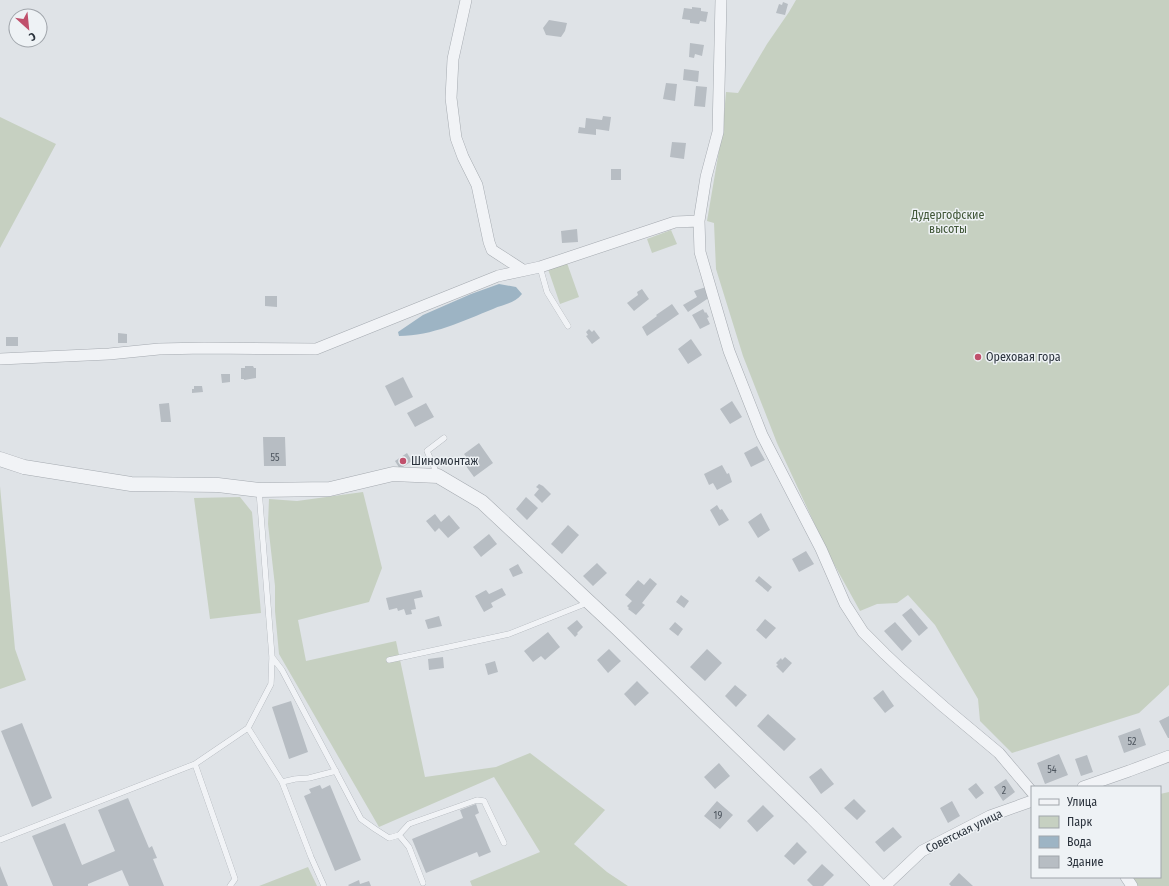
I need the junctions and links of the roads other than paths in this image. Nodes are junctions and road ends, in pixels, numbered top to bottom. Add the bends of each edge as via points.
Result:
1 (466, 0) edge
2 (721, 0) edge
3 (699, 221) junction
4 (540, 267) junction
5 (523, 270) junction
6 (568, 326) dead end
7 (0, 359) edge
8 (444, 438) dead end
9 (0, 459) edge
10 (438, 476) junction
11 (259, 490) junction
12 (587, 600) junction
13 (272, 657) junction
14 (389, 660) dead end
15 (248, 728) junction
16 (1169, 756) edge
17 (195, 764) junction
18 (336, 771) junction
19 (282, 782) junction
20 (1086, 786) edge
21 (1031, 791) edge
22 (1031, 801) edge
23 (400, 835) junction
24 (0, 840) edge
25 (504, 843) dead end
26 (422, 883) dead end
27 (230, 886) edge
28 (324, 886) edge
29 (880, 886) edge
30 (885, 886) edge

1 - 5 street via 453,59 451,98 456,138 477,185 488,242 492,250
2 - 3 street via 718,132 706,177
3 - 4 street via 675,222
3 - 21 street via 700,252 730,351 748,400 762,436 821,549 845,604 863,632 902,670 999,753
4 - 5 street
4 - 6 lane via 547,292
5 - 7 street via 498,276 316,349 159,349
8 - 10 lane via 427,451
9 - 11 street via 24,467 131,484 218,485
10 - 11 street via 393,474 330,489
10 - 12 street via 482,502
11 - 13 lane
12 - 14 lane via 582,605 509,634
12 - 29 street
13 - 15 lane via 271,684
13 - 18 lane via 282,670
15 - 17 lane
15 - 19 lane
16 - 20 street
17 - 24 lane
17 - 27 lane via 235,879
18 - 19 lane
18 - 23 lane via 361,819 389,838
19 - 28 lane
22 - 30 street, Советская улица via 990,816 922,851
23 - 25 lane via 410,824 477,800 484,801
23 - 26 lane via 409,847

